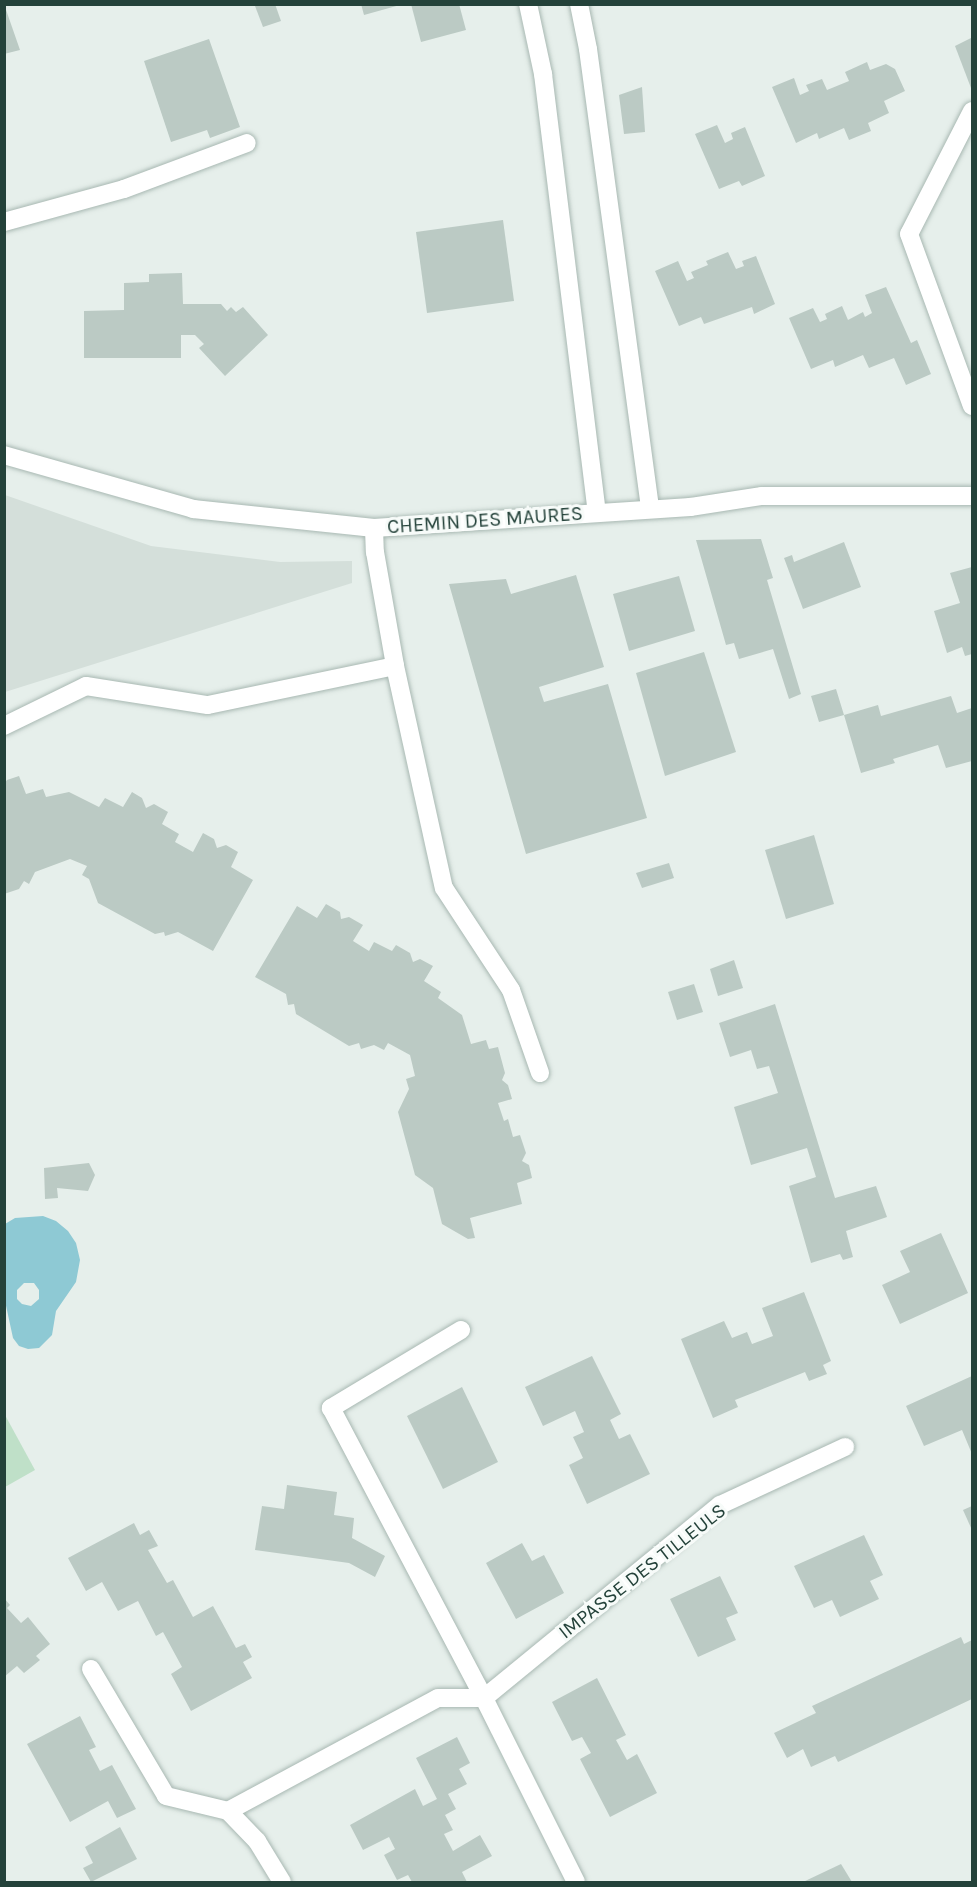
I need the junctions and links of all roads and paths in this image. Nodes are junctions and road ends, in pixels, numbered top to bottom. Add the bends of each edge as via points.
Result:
1 (528, 4) edge
2 (579, 4) edge
3 (972, 111) edge
4 (247, 143) dead end
5 (4, 222) edge
6 (972, 406) edge
7 (4, 455) edge
8 (972, 496) edge
9 (650, 509) junction
10 (597, 512) junction
11 (374, 528) junction
12 (395, 666) junction
13 (4, 726) edge
14 (540, 1073) dead end
15 (461, 1330) dead end
16 (845, 1447) dead end
17 (91, 1669) dead end
18 (484, 1698) junction
19 (228, 1811) junction
20 (282, 1882) edge
21 (576, 1882) edge

1 - 10 street via 543,74
2 - 9 street
3 - 6 street via 909,234
4 - 5 street via 124,189
7 - 11 street, CHEMIN DES MAURES via 193,509
8 - 9 street, CHEMIN DES MAURES via 762,496
9 - 10 street, CHEMIN DES MAURES
10 - 11 street, CHEMIN DES MAURES
11 - 12 street
12 - 13 street via 208,705 86,686
12 - 14 street via 444,888 511,990
15 - 18 street via 331,1408
16 - 18 street, IMPASSE DES TILLEULS via 720,1505
17 - 19 street via 166,1796
18 - 19 street via 438,1698
18 - 21 street
19 - 20 street via 257,1841

